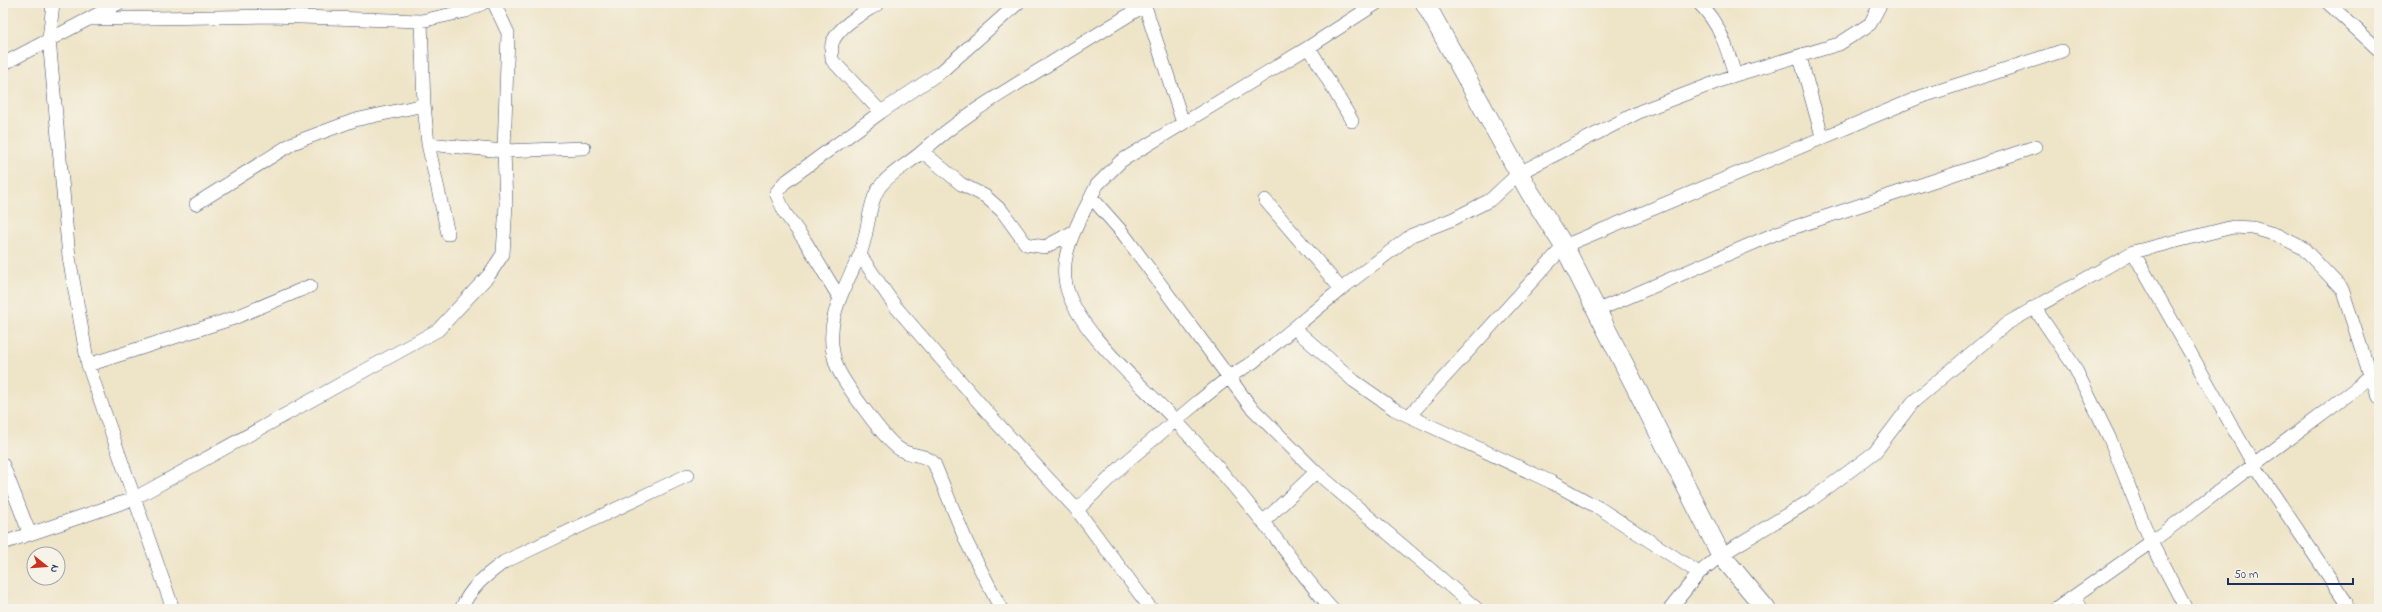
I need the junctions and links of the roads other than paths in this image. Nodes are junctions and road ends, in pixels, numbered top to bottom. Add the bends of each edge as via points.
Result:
1 (53, 3) edge
2 (119, 3) edge
3 (483, 3) edge
4 (494, 3) edge
5 (879, 3) edge
6 (1018, 3) edge
7 (1377, 3) edge
8 (1424, 3) edge
9 (1699, 3) edge
10 (1881, 3) edge
11 (2328, 3) edge
12 (1144, 4) edge
13 (92, 19) junction
14 (421, 21) junction
15 (49, 39) junction
16 (1309, 47) junction
17 (2062, 50) dead end
18 (2379, 50) edge
19 (1800, 57) junction
20 (3, 64) edge
21 (1735, 74) junction
22 (424, 105) junction
23 (881, 112) junction
24 (1352, 121) dead end
25 (1183, 123) junction
26 (1822, 136) junction
27 (428, 144) junction
28 (2035, 147) dead end
29 (584, 148) dead end
30 (504, 151) junction
31 (923, 152) junction
32 (1519, 173) junction
33 (1091, 197) junction
34 (1265, 200) dead end
35 (196, 204) dead end
36 (1073, 232) junction
37 (448, 234) dead end
38 (1564, 246) junction
39 (2133, 252) junction
40 (860, 255) junction
41 (310, 286) dead end
42 (1341, 289) junction
43 (839, 297) junction
44 (2032, 308) junction
45 (1596, 312) junction
46 (1295, 329) junction
47 (88, 365) junction
48 (2370, 374) junction
49 (1229, 377) junction
50 (2379, 397) edge
51 (1409, 416) junction
52 (1176, 421) junction
53 (3, 465) edge
54 (2254, 465) junction
55 (1316, 472) junction
56 (688, 475) dead end
57 (134, 499) junction
58 (1076, 510) junction
59 (1263, 522) junction
60 (29, 532) junction
61 (2151, 542) junction
62 (3, 543) edge
63 (1721, 555) junction
64 (1699, 573) junction
65 (2076, 596) junction
66 (173, 609) edge
67 (461, 609) edge
68 (1001, 609) edge
69 (1151, 609) edge
70 (1332, 609) edge
71 (1477, 609) edge
72 (1670, 609) edge
73 (1766, 609) edge
74 (2056, 609) edge
75 (2081, 609) edge
76 (2186, 609) edge
77 (2347, 609) edge

1 - 15 street
2 - 13 street
3 - 14 street via 466,11
4 - 30 street via 503,17 508,33
5 - 23 street via 848,24 833,41 831,50 832,60
6 - 23 street via 942,71
7 - 16 street
8 - 32 street
9 - 21 street via 1723,35
10 - 19 street via 1870,24 1839,44
11 - 18 street
12 - 25 street
12 - 31 street via 978,108 937,137
13 - 14 street via 271,16
13 - 15 street
14 - 22 street
15 - 20 street
15 - 47 street via 69,257
16 - 24 street
16 - 25 street
17 - 26 street via 1920,96
19 - 21 street
19 - 26 street
21 - 32 street via 1641,111
22 - 27 street
22 - 35 street via 355,120 293,143
23 - 43 street via 784,182 776,193 785,213
25 - 33 street via 1121,161 1097,185
26 - 38 street
27 - 30 street
27 - 37 street
28 - 45 street via 1777,233
29 - 30 street
30 - 57 street via 506,204 503,254 489,275 438,330
31 - 36 street via 942,170 985,196 1002,212 1026,244 1045,247
31 - 40 street via 881,184
32 - 38 street
32 - 42 street via 1490,200 1453,219 1412,235
33 - 36 street
33 - 49 street via 1122,232
34 - 42 street
36 - 52 street via 1066,257 1065,284 1073,307 1102,344
38 - 45 street
38 - 51 street
39 - 44 street
39 - 48 street via 2234,227 2253,228 2276,235 2303,248 2342,289
39 - 54 street
40 - 43 street
40 - 58 street via 900,312 999,427
41 - 47 street via 234,318
42 - 46 street
43 - 68 street via 832,318 831,346 838,368 888,439 899,449 925,457 934,463 967,542
44 - 61 street via 2038,313 2077,373 2110,439
44 - 63 street via 2006,324 1914,402 1875,452 1811,500
45 - 63 street
46 - 49 street
46 - 51 street via 1354,381 1394,409
47 - 57 street
48 - 50 street
48 - 54 street via 2359,386
49 - 52 street
49 - 55 street via 1250,406
51 - 64 street via 1551,482 1592,504
52 - 58 street via 1125,463
52 - 59 street
53 - 60 street
54 - 61 street
54 - 77 street via 2346,602
55 - 59 street
55 - 71 street
56 - 67 street via 504,562 479,580 466,597
57 - 60 street
57 - 66 street
58 - 69 street
59 - 70 street via 1309,584
60 - 62 street
61 - 65 street
61 - 76 street
63 - 64 street
63 - 73 street
64 - 72 street
65 - 74 street
65 - 75 street

